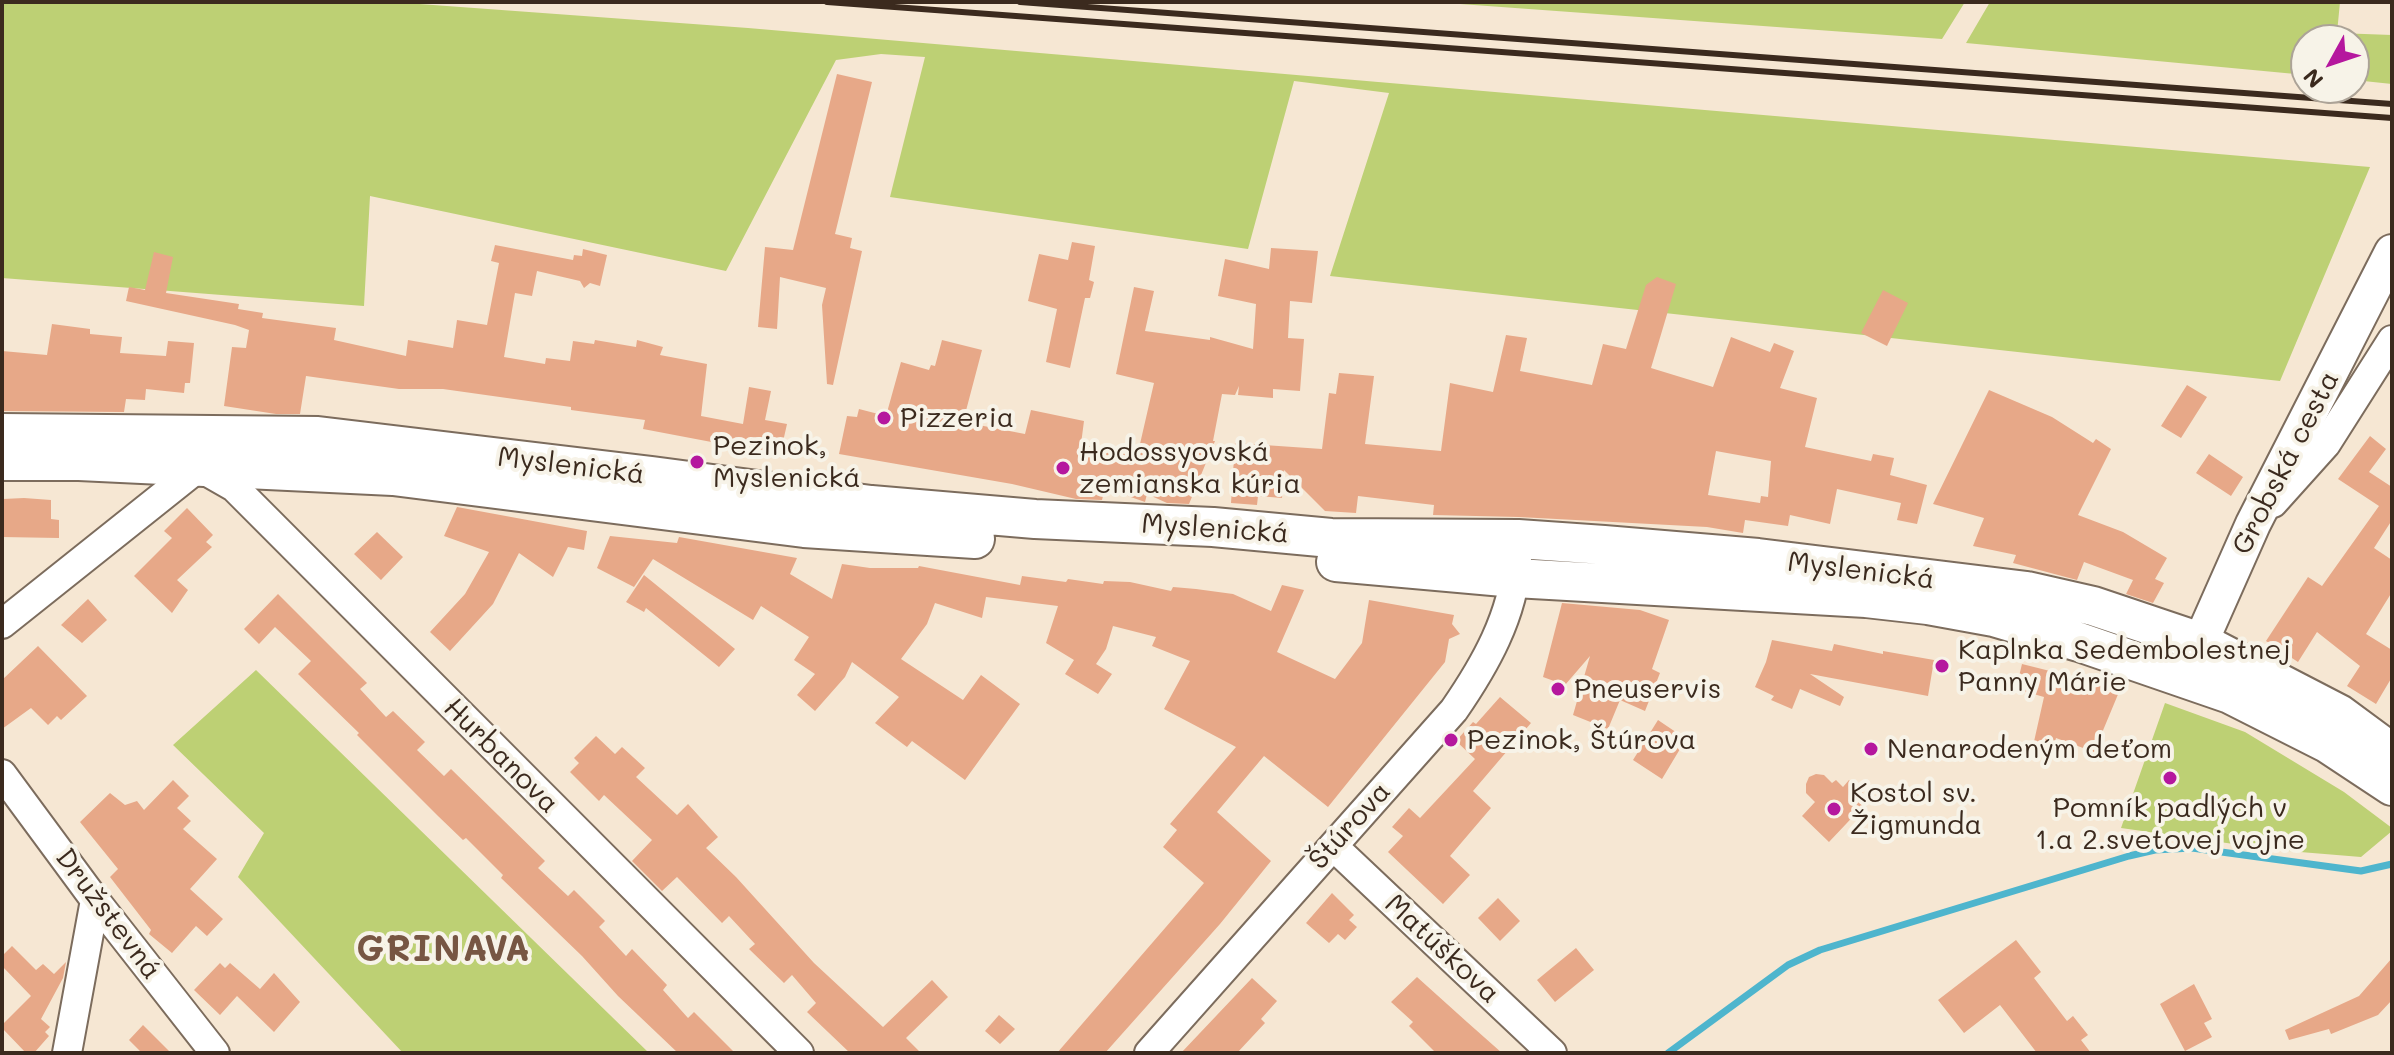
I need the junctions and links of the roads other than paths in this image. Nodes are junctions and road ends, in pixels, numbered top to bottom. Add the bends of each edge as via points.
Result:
1 (2392, 252) edge
2 (2392, 340) edge
3 (2, 433) edge
4 (2, 461) edge
5 (199, 467) junction
6 (2253, 524) junction
7 (1518, 539) junction
8 (1515, 578) junction
9 (2, 624) edge
10 (2200, 642) junction
11 (2185, 677) junction
12 (2392, 753) edge
13 (2, 774) edge
14 (2392, 786) edge
15 (1333, 846) junction
16 (95, 900) junction
17 (67, 1053) edge
18 (215, 1053) edge
19 (799, 1053) edge
20 (1149, 1053) edge
21 (1552, 1053) edge

1 - 6 street, Grobská cesta
2 - 6 street via 2326,444
3 - 7 main road, Myslenická via 318,436 871,505 1025,519 1331,538
4 - 5 main road, Myslenická
5 - 8 main road, Myslenická via 393,476 804,528 1213,551
5 - 9 street
5 - 19 street, Hurbanova via 234,487
6 - 10 street, Grobská cesta
7 - 8 street, Štúrova
7 - 10 main road, Myslenická via 1758,558 2027,591 2093,606
8 - 11 main road, Myslenická via 1928,605 1994,617
8 - 15 street, Štúrova via 1498,635 1478,675 1431,737
10 - 11 street, Grobská cesta
10 - 12 main road, Myslenická via 2339,714
11 - 14 main road, Myslenická via 2327,743
13 - 16 street, Družstevná
15 - 20 street, Štúrova
15 - 21 street, Matúškova
16 - 17 street
16 - 18 street, Družstevná

